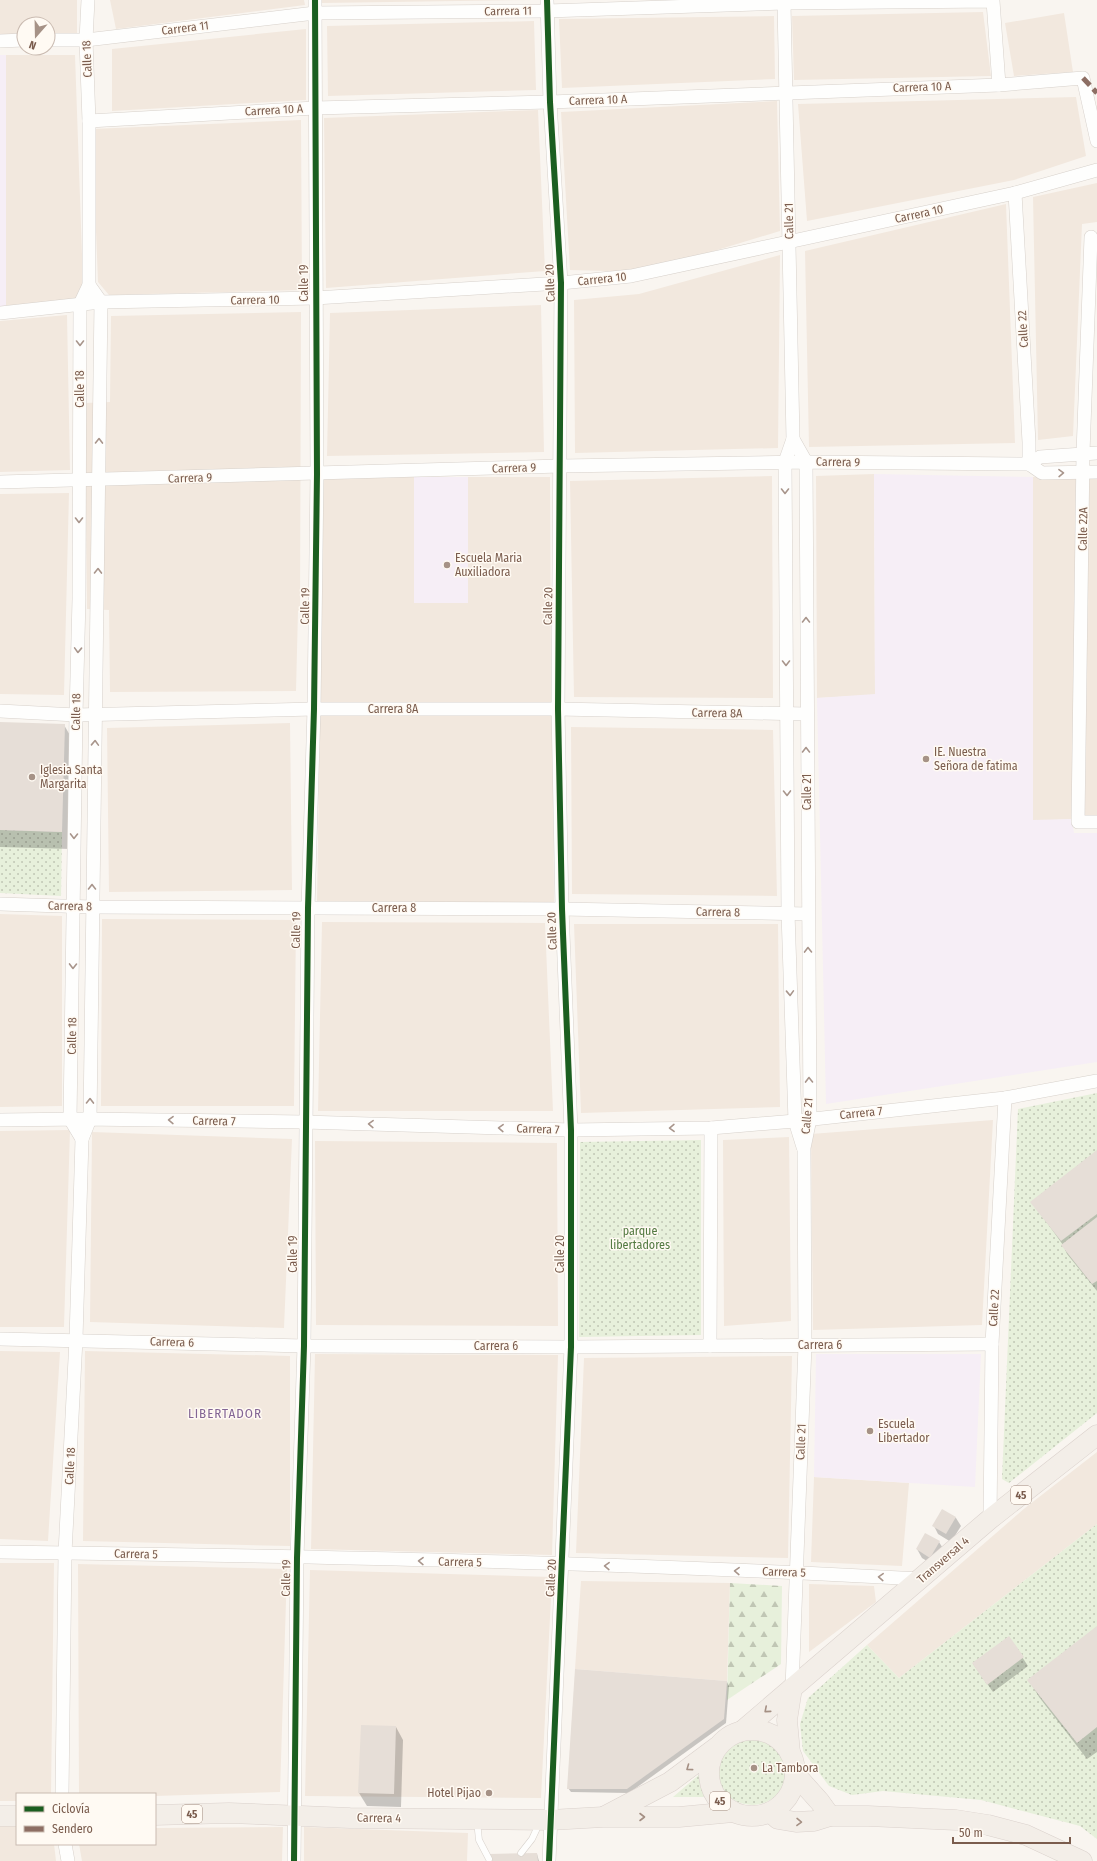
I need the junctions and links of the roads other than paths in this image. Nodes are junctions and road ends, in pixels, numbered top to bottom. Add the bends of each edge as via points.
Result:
1 (88, 0) edge
2 (314, 0) edge
3 (784, 3) junction
4 (547, 5) edge
5 (315, 13) junction
6 (16, 40) edge
7 (56, 40) edge
8 (86, 40) junction
9 (0, 41) edge
10 (1000, 84) junction
11 (786, 93) junction
12 (550, 102) junction
13 (315, 108) junction
14 (90, 122) junction
15 (1097, 141) edge
16 (1097, 170) edge
17 (1015, 193) junction
18 (1091, 237) dead end
19 (789, 242) junction
20 (561, 283) junction
21 (89, 285) junction
22 (315, 298) junction
23 (101, 302) junction
24 (80, 304) junction
25 (0, 313) edge
26 (793, 439) junction
27 (1083, 453) junction
28 (1097, 453) edge
29 (785, 462) junction
30 (806, 462) junction
31 (1029, 464) junction
32 (561, 466) junction
33 (1097, 472) edge
34 (1084, 473) junction
35 (318, 474) junction
36 (99, 480) junction
37 (79, 481) junction
38 (0, 482) edge
39 (80, 599) junction
40 (97, 599) junction
41 (314, 709) junction
42 (558, 709) junction
43 (0, 711) edge
44 (76, 714) junction
45 (96, 714) junction
46 (786, 714) junction
47 (806, 714) junction
48 (75, 813) junction
49 (93, 813) junction
50 (1097, 822) edge
51 (0, 904) edge
52 (74, 906) junction
53 (92, 907) junction
54 (308, 908) junction
55 (562, 909) junction
56 (788, 913) junction
57 (808, 914) junction
58 (72, 1016) junction
59 (91, 1017) junction
60 (1097, 1081) edge
61 (1005, 1098) junction
62 (70, 1119) junction
63 (90, 1119) junction
64 (810, 1119) junction
65 (0, 1120) edge
66 (795, 1121) junction
67 (304, 1122) junction
68 (712, 1128) junction
69 (571, 1130) junction
70 (82, 1138) junction
71 (804, 1148) junction
72 (0, 1339) edge
73 (76, 1339) junction
74 (992, 1344) junction
75 (304, 1346) junction
76 (710, 1346) junction
77 (805, 1346) junction
78 (571, 1347) junction
79 (1097, 1435) edge
80 (990, 1519) junction
81 (0, 1552) edge
82 (65, 1553) junction
83 (297, 1558) junction
84 (563, 1565) junction
85 (797, 1573) junction
86 (920, 1579) junction
87 (792, 1688) junction
88 (742, 1732) junction
89 (720, 1744) junction
90 (790, 1753) junction
91 (795, 1774) junction
92 (62, 1793) edge
93 (733, 1812) junction
94 (770, 1812) junction
95 (156, 1815) edge
96 (0, 1816) edge
97 (16, 1816) edge
98 (294, 1816) junction
99 (830, 1816) junction
100 (603, 1817) junction
101 (477, 1820) junction
102 (545, 1820) junction
103 (65, 1845) edge
104 (521, 1853) dead end
105 (489, 1859) dead end
106 (68, 1861) edge
107 (294, 1861) edge
108 (549, 1861) edge
109 (1082, 1861) edge

1 - 8 street, Calle 18
2 - 5 street, Calle 19
3 - 4 street, Carrera 11
3 - 10 street, Carrera 11 via 993,1
3 - 11 street, Calle 21
4 - 5 street, Carrera 11
4 - 12 street, Calle 20
5 - 8 street, Carrera 11
5 - 13 street, Calle 19
6 - 9 street
7 - 8 street, Carrera 11
8 - 14 street, Calle 18
10 - 11 street, Carrera 10 A
10 - 15 street, Carrera 10 A via 1083,78
11 - 12 street, Carrera 10 A
11 - 19 street, Calle 21
12 - 13 street, Carrera 10 A
12 - 20 street, Calle 20
13 - 14 street, Carrera 10 A
13 - 22 street, Calle 19
14 - 21 street, Calle 18
16 - 17 street, Carrera 10
17 - 19 street, Carrera 10
17 - 31 street, Calle 22
18 - 27 street, Calle 22A
19 - 20 street, Carrera 10 via 631,276
19 - 26 street, Calle 21
20 - 22 street, Carrera 10
20 - 32 street, Calle 20
21 - 23 street
21 - 24 street, Calle 18
22 - 23 street, Carrera 10
22 - 35 street, Calle 19
23 - 24 street, Carrera 10
36 -> 23 street, Calle 18
24 - 25 street, Carrera 10
24 -> 37 street, Calle 18
26 - 29 street, Calle 21
26 - 30 street, Calle 21
27 - 28 street
27 - 31 street via 1040,457
27 - 34 street, Calle 22A
29 - 30 street, Carrera 9
29 - 32 street, Carrera 9
29 -> 46 street, Calle 21
30 - 31 street, Carrera 9
47 -> 30 street, Calle 21
31 -> 34 street via 1042,473
32 - 35 street, Carrera 9
32 - 42 street, Calle 20
33 - 34 street
34 - 50 street, Calle 22A via 1078,822
35 - 36 street, Carrera 9
35 - 41 street, Calle 19
36 - 37 street, Carrera 9
40 -> 36 street, Calle 18
37 - 38 street, Carrera 9
37 -> 39 street, Calle 18
39 - 40 street
39 -> 44 street, Calle 18
40 - 45 street, Calle 18
41 - 42 street, Carrera 8A
41 - 45 street, Carrera 8A
41 - 54 street, Calle 19
42 - 46 street, Carrera 8A
42 - 55 street, Calle 20
43 - 44 street, Carrera 8A
44 - 45 street, Carrera 8A
44 - 48 street, Calle 18
49 -> 45 street, Calle 18
46 - 47 street, Carrera 8A
46 -> 56 street, Calle 21
57 -> 47 street, Calle 21
48 - 49 street
48 -> 52 street, Calle 18
53 -> 49 street, Calle 18
51 - 52 street, Carrera 8
52 - 53 street, Carrera 8
52 -> 58 street, Calle 18
53 - 54 street, Carrera 8
53 - 59 street, Calle 18
54 - 55 street, Carrera 8
54 - 67 street, Calle 19
55 - 56 street, Carrera 8
55 - 69 street, Calle 20
56 - 57 street, Carrera 8
56 -> 66 street, Calle 21
64 -> 57 street, Calle 21
58 - 59 street
58 - 62 street, Calle 18
63 -> 59 street, Calle 18
60 - 61 street, Carrera 7
61 - 64 street, Carrera 7
61 - 74 street, Calle 22
62 - 63 street, Carrera 7
62 - 65 street, Carrera 7
62 - 70 street
67 -> 63 street, Carrera 7
63 - 70 street, Calle 18
64 - 66 street, Carrera 7
64 - 71 street, Calle 21
66 - 68 street, Carrera 7
66 - 71 street, Calle 21
69 -> 67 street, Carrera 7
67 - 75 street, Calle 19
68 -> 69 street, Carrera 7
68 - 76 street
69 - 78 street, Calle 20
70 - 73 street, Calle 18
71 - 77 street, Calle 21
72 - 73 street, Carrera 6
73 - 75 street, Carrera 6
73 - 82 street, Calle 18
74 - 77 street, Carrera 6
74 - 80 street, Calle 22
75 - 78 street, Carrera 6
75 - 83 street, Calle 19
76 - 77 street, Carrera 6
76 - 78 street, Carrera 6
77 - 85 street, Calle 21
78 - 84 street, Calle 20
79 - 80 main road, Transversal 4 / 45
80 - 86 main road, Transversal 4 / 45
81 - 82 street, Carrera 5
82 - 83 street, Carrera 5
82 - 92 street, Calle 18
84 -> 83 street, Carrera 5
83 - 98 street, Calle 19
85 -> 84 street, Carrera 5
84 - 102 street, Calle 20
86 -> 85 street, Carrera 5
85 - 87 street, Calle 21
86 - 87 main road, Transversal 4 / 45
87 -> 88 main road, 45
87 - 90 main road, 45 via 787,1720
88 - 89 main road, 45
88 - 90 main road, 45 via 760,1731 770,1734
89 - 93 main road, 45 via 709,1768 710,1781 714,1793 722,1804
89 -> 100 main road, Carrera 4 / 45 via 670,1782
90 - 91 main road, 45
91 - 94 main road, 45 via 788,1797
91 - 99 main road
93 - 94 main road, 45 via 751,1816
100 -> 93 main road, Carrera 4 / 45 via 679,1817
94 -> 99 main road via 778,1819 796,1822 814,1821
95 - 98 main road, Carrera 4 / 45 via 229,1813
96 - 97 main road
98 - 101 main road, Carrera 4 / 45
98 - 107 street, Calle 19
99 - 109 main road via 956,1820 988,1825 1026,1835
100 - 102 main road, Carrera 4 / 45
101 - 102 main road, Carrera 4 / 45
101 - 105 lane via 479,1840
102 - 104 lane
102 - 108 street, Calle 20
103 - 106 street

